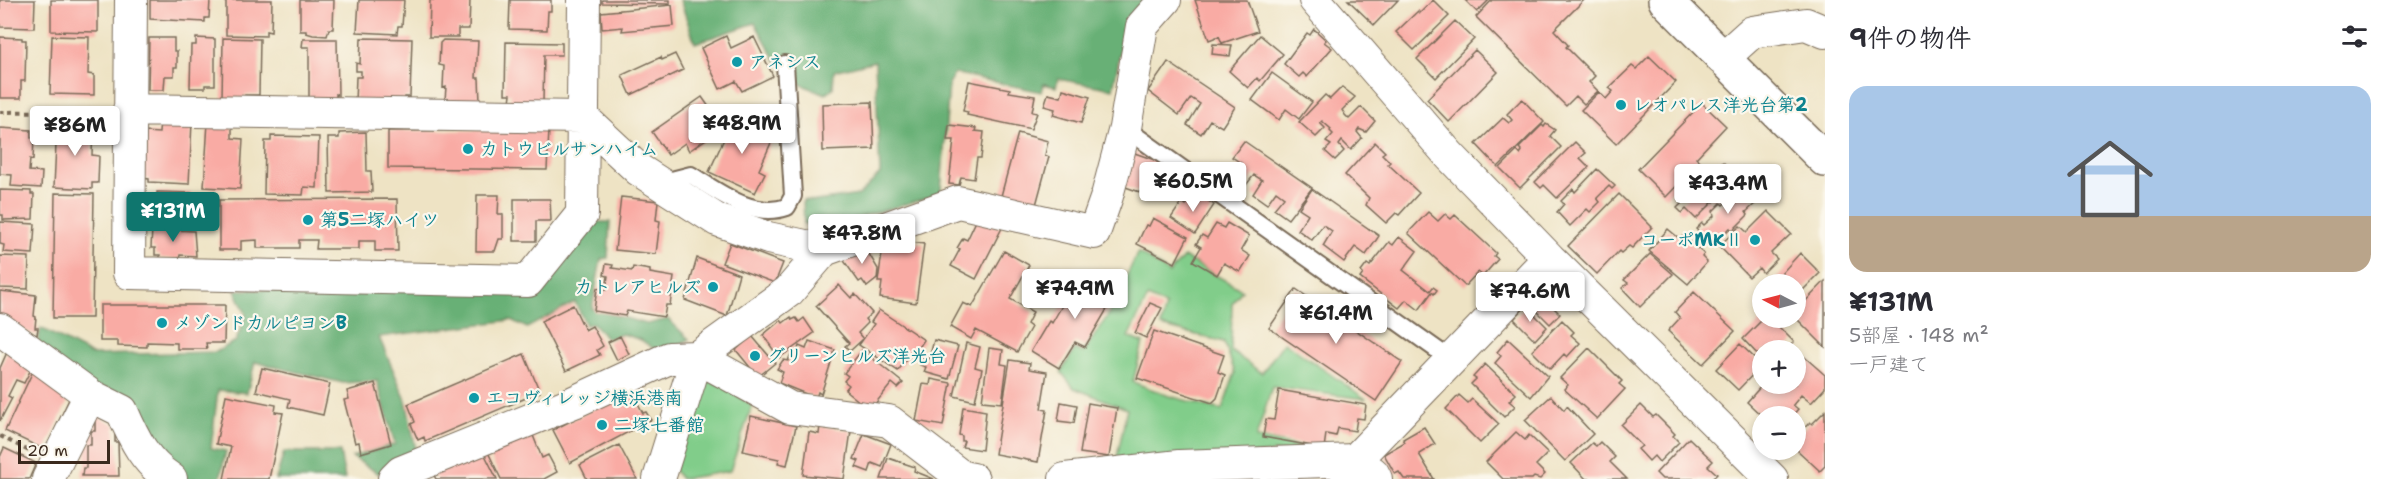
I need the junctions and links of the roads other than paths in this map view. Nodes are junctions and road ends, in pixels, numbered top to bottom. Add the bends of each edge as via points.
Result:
1 (130, 0) edge
2 (584, 0) edge
3 (1165, 0) edge
4 (1316, 0) edge
5 (1665, 0) edge
6 (1825, 32) edge
7 (1722, 59) junction
8 (785, 64) dead end
9 (129, 110) junction
10 (582, 117) junction
11 (1125, 128) junction
12 (1825, 160) edge
13 (659, 183) junction
14 (824, 249) junction
15 (1549, 258) junction
16 (0, 329) edge
17 (697, 357) junction
18 (1450, 359) junction
19 (90, 395) junction
20 (1359, 473) edge
21 (48, 479) edge
22 (171, 479) edge
23 (394, 479) edge
24 (659, 479) edge
25 (972, 479) edge
26 (1065, 479) edge
27 (1772, 479) edge

1 - 9 street
2 - 10 street
3 - 11 street via 1142,26
4 - 15 street via 1450,156
5 - 7 street
6 - 7 street via 1806,24 1752,32
7 - 12 street
8 - 13 lane via 793,196 787,207 774,212 749,207 691,175
9 - 10 street
9 - 10 street via 129,273 516,281 528,281 582,214
10 - 13 street via 639,170
11 - 14 street via 1094,233 958,202
11 - 18 lane
13 - 14 street via 717,220 768,238
14 - 17 street via 789,291
15 - 18 street
15 - 27 street
16 - 19 street
17 - 23 street via 669,358 574,402 401,472
17 - 24 street
17 - 25 street via 790,408 889,421 962,477
18 - 20 street
19 - 21 street
19 - 22 street via 122,411 132,436 154,467
20 - 26 street via 1179,466

